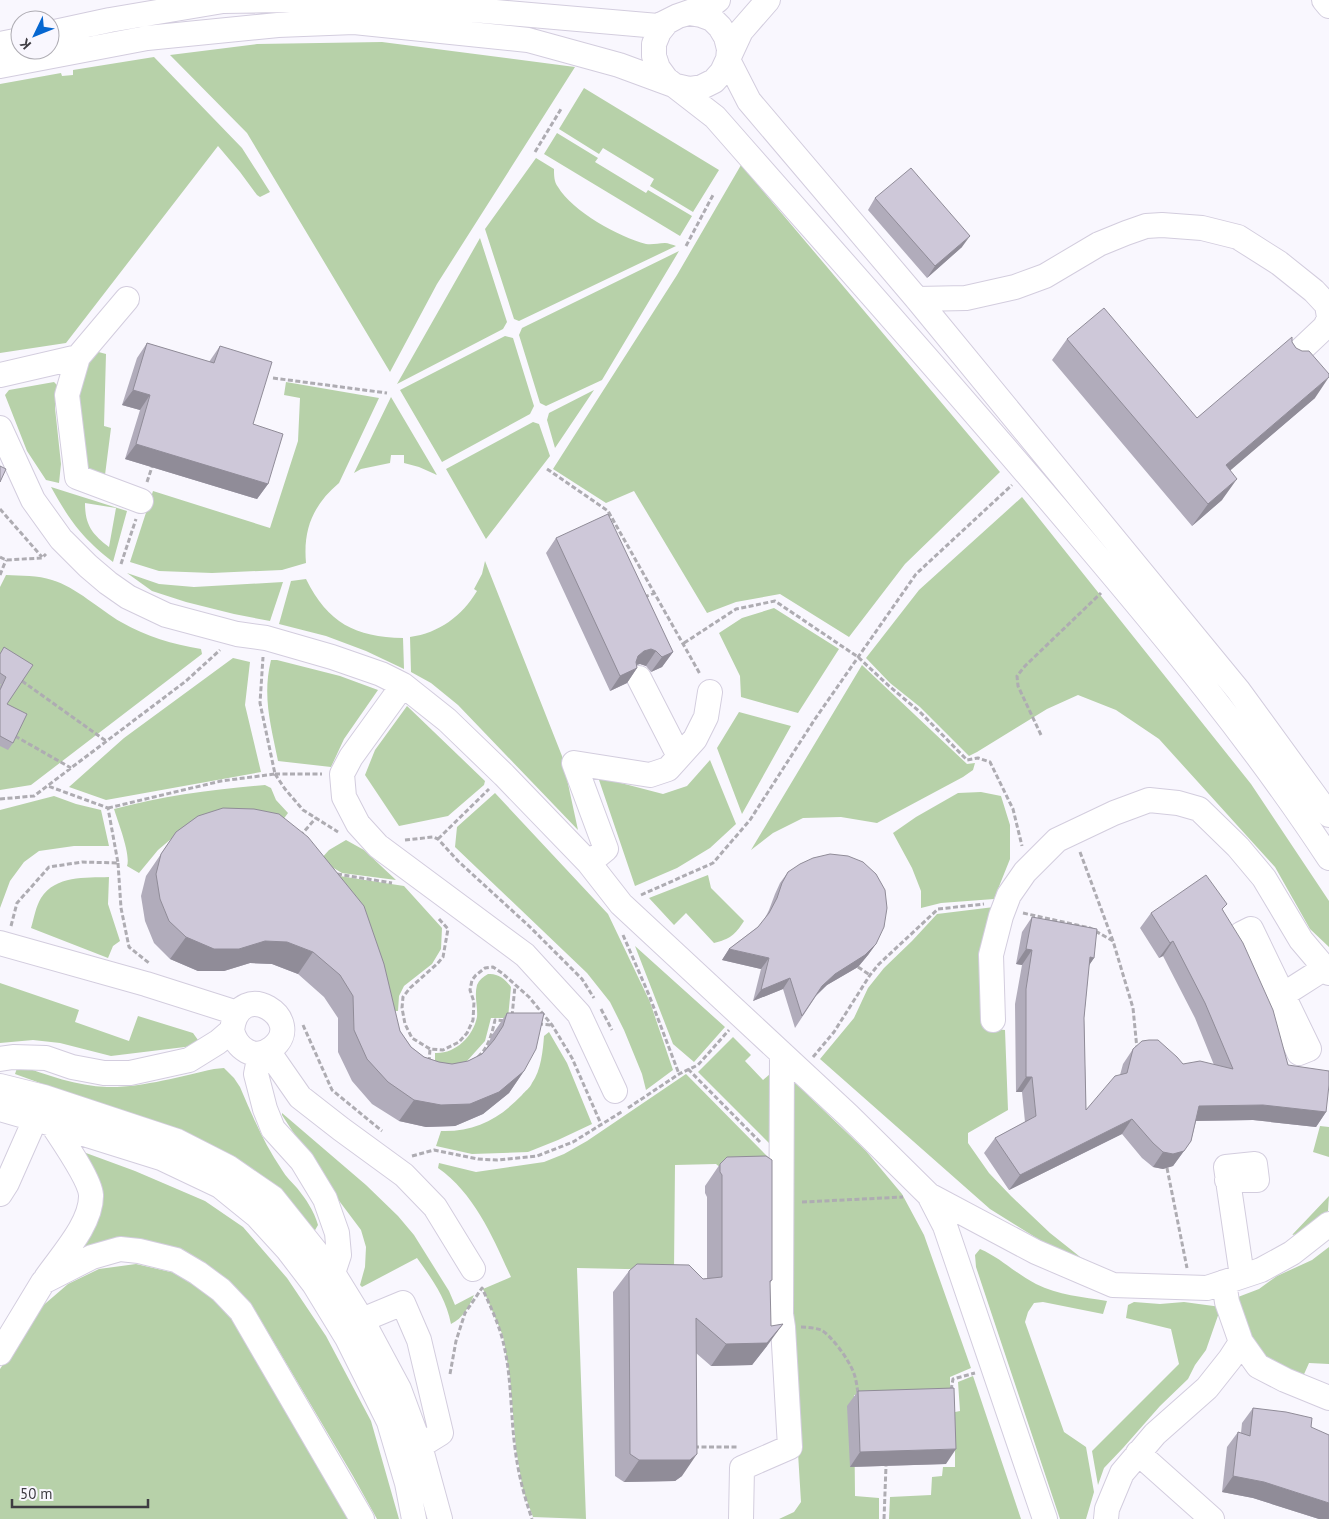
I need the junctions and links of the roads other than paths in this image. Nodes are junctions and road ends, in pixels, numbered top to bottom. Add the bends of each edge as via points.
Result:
1 (258, 0) edge
2 (718, 0) edge
3 (768, 0) edge
4 (1324, 0) edge
5 (1329, 6) edge
6 (678, 16) junction
7 (60, 31) edge
8 (728, 60) junction
9 (0, 66) edge
10 (676, 86) junction
11 (127, 299) dead end
12 (917, 299) junction
13 (1329, 318) edge
14 (78, 357) junction
15 (1290, 360) edge
16 (0, 375) edge
17 (0, 428) edge
18 (1052, 464) junction
19 (1030, 476) junction
20 (138, 510) road end
21 (639, 678) edge
22 (403, 685) junction
23 (710, 692) road end
24 (679, 756) junction
25 (1329, 814) edge
26 (1329, 858) edge
27 (589, 863) junction
28 (5, 937) edge
29 (1327, 970) edge
30 (1279, 998) dead end
31 (993, 1020) dead end
32 (235, 1021) junction
33 (264, 1052) junction
34 (782, 1054) junction
35 (0, 1059) edge
36 (0, 1086) edge
37 (615, 1091) dead end
38 (44, 1097) junction
39 (0, 1109) edge
40 (44, 1122) junction
41 (1228, 1180) dead end
42 (0, 1194) edge
43 (929, 1195) junction
44 (1329, 1224) edge
45 (473, 1269) dead end
46 (333, 1273) junction
47 (1233, 1279) junction
48 (43, 1282) junction
49 (362, 1320) junction
50 (1241, 1342) junction
51 (0, 1353) edge
52 (1329, 1398) edge
53 (420, 1446) junction
54 (1138, 1453) junction
55 (362, 1519) edge
56 (414, 1519) edge
57 (440, 1519) edge
58 (741, 1519) edge
59 (1045, 1519) edge
60 (1106, 1519) edge
61 (1212, 1519) edge

1 - 6 street via 415,5 658,26
1 - 7 street via 223,1
2 - 6 street
3 - 8 street via 741,31
4 - 5 street
6 - 8 street via 689,13 701,15 716,23 726,37
6 - 10 street via 667,22 654,44 658,68
8 - 10 street via 714,81 702,87
8 - 12 street via 749,101
9 - 10 street via 147,38 278,25 354,22 528,40 620,65
10 - 19 street via 715,117
11 - 14 street
12 - 13 street via 966,298 1015,287 1045,276 1099,244 1146,226 1162,224 1202,228 1238,237 1279,263 1314,291 1327,305
12 - 18 street
13 - 15 street via 1325,327
14 - 16 street
14 - 20 street via 67,395 76,477
17 - 22 street via 33,500 61,539 88,566 128,597 166,615 332,657
18 - 19 street
18 - 25 street via 1238,690
19 - 26 street via 1221,708
21 - 24 street
22 - 27 street via 447,720
22 - 37 street via 342,774 344,797 358,824 378,846 525,955 579,1014
23 - 24 street via 706,717 695,739
24 - 27 street via 668,769 650,775 574,763 606,850
27 - 34 street via 621,904
28 - 32 street via 146,984
29 - 30 street
29 - 31 street via 1301,940 1264,878 1199,809 1149,800 1057,840 1025,872 1004,906 991,955
32 - 33 street via 234,1038 238,1046 252,1054
32 - 33 street via 244,1008 252,1004 269,1007 275,1012 282,1026 279,1041
32 - 35 street via 218,1042 189,1060 130,1073 104,1073 46,1058
33 - 45 street via 300,1097 404,1175 435,1207
33 - 46 street via 256,1074 265,1109 273,1129 302,1161 325,1200 337,1234 339,1255
34 - 43 street
34 - 58 street via 781,1314 790,1448 742,1468
36 - 38 street
38 - 40 street
38 - 46 street via 177,1141 228,1167 272,1198
39 - 40 street
40 - 42 street
40 - 48 street via 72,1155 91,1193 84,1224
40 - 56 street via 161,1158 220,1186 257,1216 314,1284 347,1338 389,1422
41 - 47 street
43 - 47 street via 1036,1252 1113,1285 1207,1288
43 - 59 street via 945,1226
44 - 47 street via 1292,1253 1261,1270
46 - 49 street
47 - 50 street via 1227,1302
48 - 51 street
48 - 55 street via 92,1257 120,1249 176,1260 221,1290 241,1311
49 - 53 street via 399,1389
49 - 53 street via 403,1303 419,1340 441,1433
50 - 52 street via 1258,1366
50 - 54 street via 1207,1388
53 - 57 street
54 - 60 street via 1122,1473
54 - 61 street

